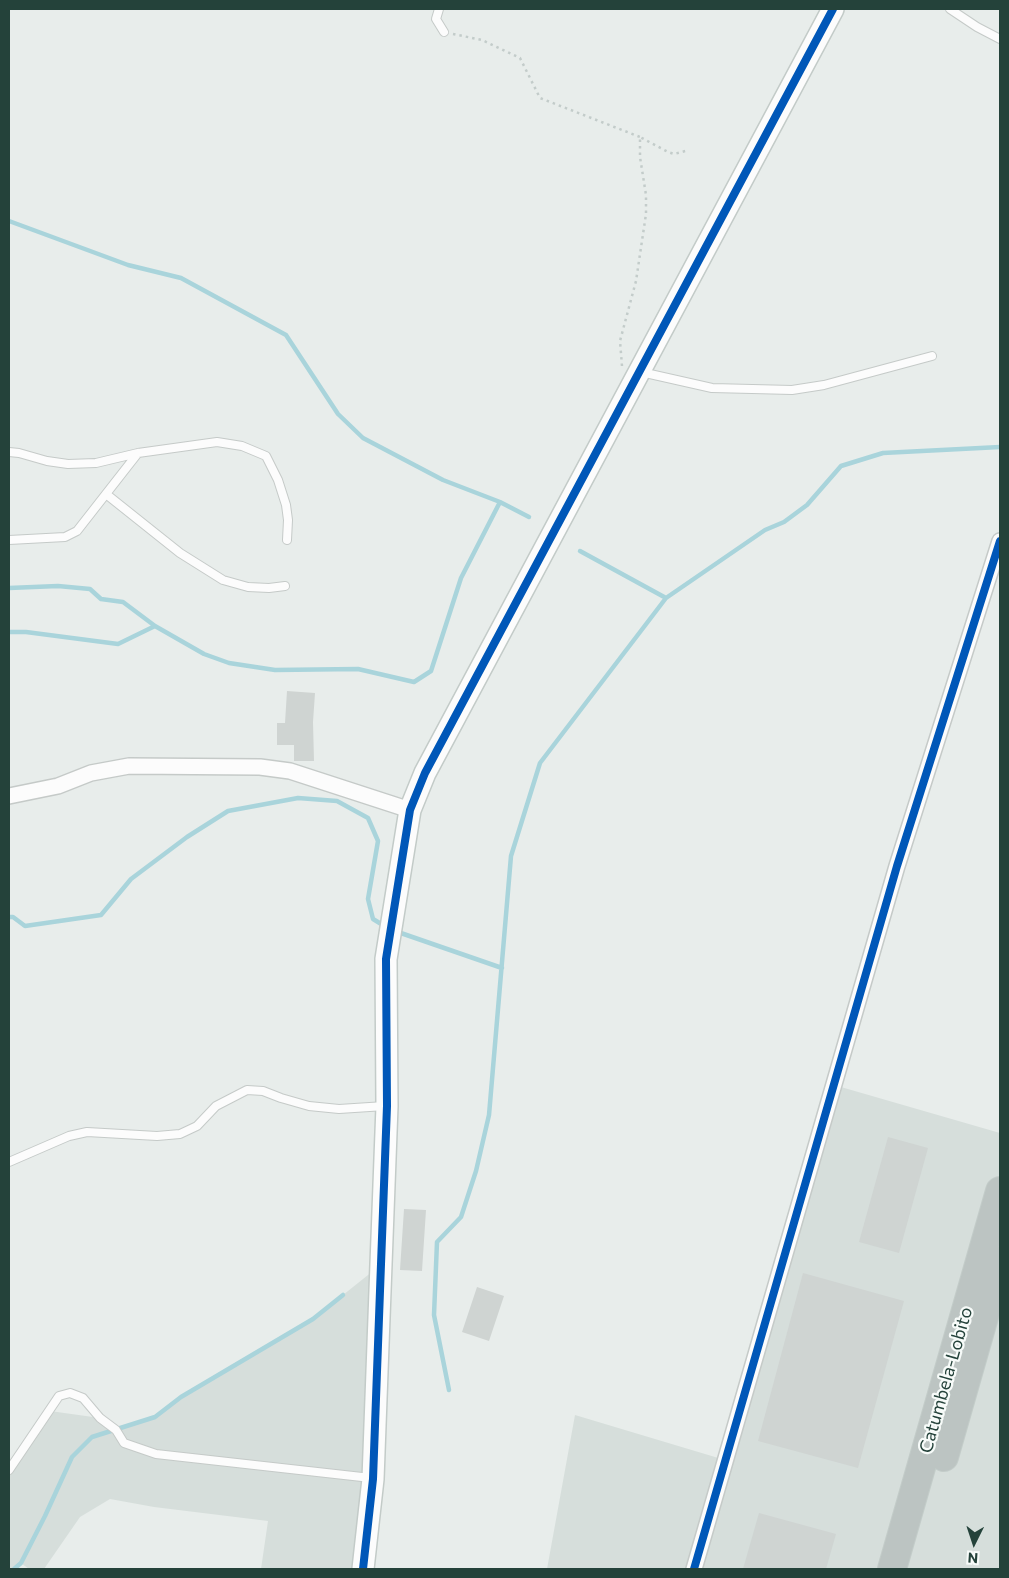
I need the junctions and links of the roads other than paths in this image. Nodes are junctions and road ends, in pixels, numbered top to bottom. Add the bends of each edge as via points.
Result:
1 (440, 9) edge
2 (833, 9) edge
3 (950, 9) edge
4 (444, 32) road end
5 (1000, 40) edge
6 (932, 356) dead end
7 (639, 371) junction
8 (9, 452) edge
9 (138, 453) junction
10 (106, 494) junction
11 (9, 540) edge
12 (287, 540) dead end
13 (1000, 541) edge
14 (285, 586) dead end
15 (9, 796) edge
16 (410, 810) junction
17 (387, 1106) junction
18 (9, 1162) edge
19 (1000, 1190) edge
20 (1000, 1261) edge
21 (996, 1289) edge
22 (9, 1470) edge
23 (373, 1479) junction
24 (363, 1569) edge
25 (694, 1569) edge
26 (892, 1569) edge
27 (912, 1569) edge

1 - 4 lane via 436,19
2 - 7 street
3 - 5 lane
6 - 7 lane via 824,385 792,390 712,388
7 - 16 street via 425,773
8 - 9 lane via 68,464 96,463
9 - 10 lane
9 - 12 lane via 217,442 242,446 266,456 286,505
10 - 11 lane via 78,531 65,537
10 - 14 lane via 180,553 223,580 248,587
13 - 25 street via 897,866
15 - 16 street via 129,766 260,767 290,771
16 - 17 street via 386,959
17 - 18 lane via 339,1109 309,1106 263,1091 247,1090 216,1106 197,1126 180,1134 88,1132 69,1136
17 - 23 street
19 - 26 highway, Catumbela-Lobito
20 - 21 highway, Catumbela-Lobito
21 - 27 highway, Catumbela-Lobito
22 - 23 lane via 59,1396 70,1393 83,1398 100,1418 116,1430 124,1443 156,1454
23 - 24 street

